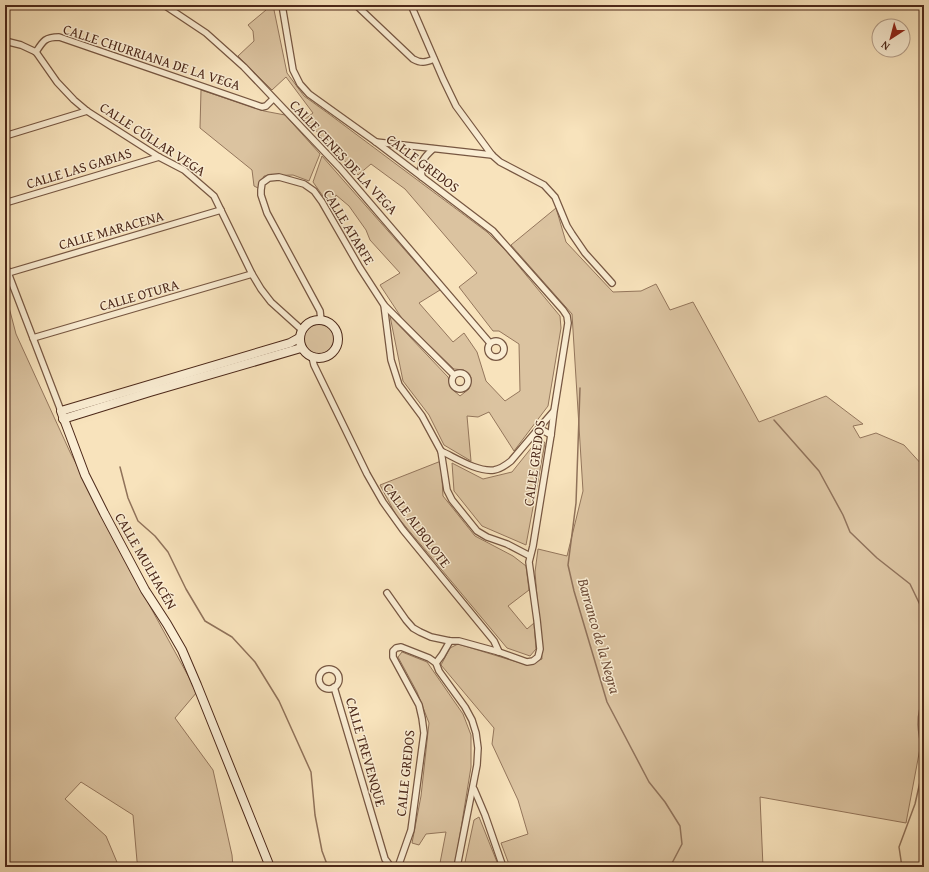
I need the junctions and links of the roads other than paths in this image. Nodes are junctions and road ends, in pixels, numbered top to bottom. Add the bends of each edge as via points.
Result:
1 (164, 5) edge
2 (282, 5) edge
3 (356, 5) edge
4 (411, 5) edge
5 (5, 41) edge
6 (36, 52) junction
7 (434, 59) junction
8 (273, 99) junction
9 (87, 111) junction
10 (5, 136) edge
11 (376, 142) junction
12 (433, 149) junction
13 (492, 155) junction
14 (159, 157) junction
15 (422, 177) junction
16 (5, 203) edge
17 (221, 210) junction
18 (5, 265) edge
19 (8, 273) junction
20 (252, 274) junction
21 (612, 283) dead end
22 (384, 305) junction
23 (321, 320) junction
24 (300, 334) junction
25 (33, 338) junction
26 (490, 343) dead end
27 (301, 348) junction
28 (312, 357) junction
29 (229, 365) junction
30 (454, 375) dead end
31 (126, 395) junction
32 (60, 410) junction
33 (554, 412) junction
34 (64, 419) junction
35 (538, 428) junction
36 (551, 436) junction
37 (440, 451) junction
38 (530, 556) junction
39 (387, 593) dead end
40 (450, 641) junction
41 (499, 652) junction
42 (436, 663) junction
43 (334, 688) dead end
44 (473, 788) junction
45 (482, 809) junction
46 (468, 810) junction
47 (270, 867) edge
48 (391, 867) edge
49 (398, 867) edge
50 (457, 867) edge
51 (503, 867) edge

1 - 8 street, CALLE CENES DE LA VEGA via 206,33 244,67
2 - 11 street, CALLE GREDOS via 292,70 300,84 309,94
3 - 7 street via 413,59 420,62
4 - 7 street
5 - 6 street
6 - 8 street, CALLE CHURRIANA DE LA VEGA via 42,41 50,37 59,37 262,107
6 - 9 street, CALLE CÚLLAR VEGA via 57,82
7 - 13 street via 456,106
8 - 26 street, CALLE CENES DE LA VEGA via 340,168
9 - 10 street
9 - 14 street, CALLE CÚLLAR VEGA
11 - 12 street
11 - 15 street, CALLE GREDOS
12 - 13 street
12 - 15 street via 421,162
13 - 21 street via 500,162 544,185 555,197 567,226 585,253
14 - 16 street, CALLE LAS GABIAS
14 - 17 street, CALLE CÚLLAR VEGA via 184,170 214,196
15 - 33 street, CALLE GREDOS via 493,231 567,316 568,330
17 - 19 street, CALLE MARACENA
17 - 20 street, CALLE CÚLLAR VEGA
18 - 19 street, CALLE MULHACÉN
19 - 25 street, CALLE MULHACÉN
20 - 24 street, CALLE CÚLLAR VEGA via 271,302
20 - 25 street, CALLE OTURA
22 - 23 street, CALLE ATARFE via 314,191 304,184 279,177 269,178 262,183 261,190 267,214 320,311
22 - 30 street, CALLE ATARFE
22 - 37 street via 391,360 400,385 422,416
23 - 24 street via 305,325
23 - 28 street via 332,325 338,343 331,354 319,358
24 - 27 street
24 - 29 street via 290,343
25 - 32 street, CALLE MULHACÉN
27 - 28 street
27 - 29 street
28 - 41 street, CALLE ALBOLOTE via 366,474 383,502 494,641
29 - 31 street
31 - 32 street
31 - 34 street
32 - 34 street, CALLE MULHACÉN
33 - 35 street
33 - 36 street, CALLE GREDOS
34 - 47 street, CALLE MULHACÉN via 85,475 145,590 182,650
35 - 36 street
35 - 37 street via 511,461 495,470 477,468
36 - 38 street, CALLE GREDOS
37 - 38 street via 447,490 477,531
38 - 41 street, CALLE GREDOS via 540,649 538,657 527,662
39 - 40 street, CALLE GREDOS via 413,628 431,637
40 - 41 street, CALLE GREDOS
40 - 42 street
42 - 44 street via 472,720 476,733 478,748
42 - 49 street, CALLE GREDOS via 401,647 393,651 393,657 418,705 424,733 411,830
43 - 48 street, CALLE TREVENQUE via 384,859
44 - 45 street
44 - 46 street
45 - 46 street via 472,807
45 - 51 street
46 - 50 street

